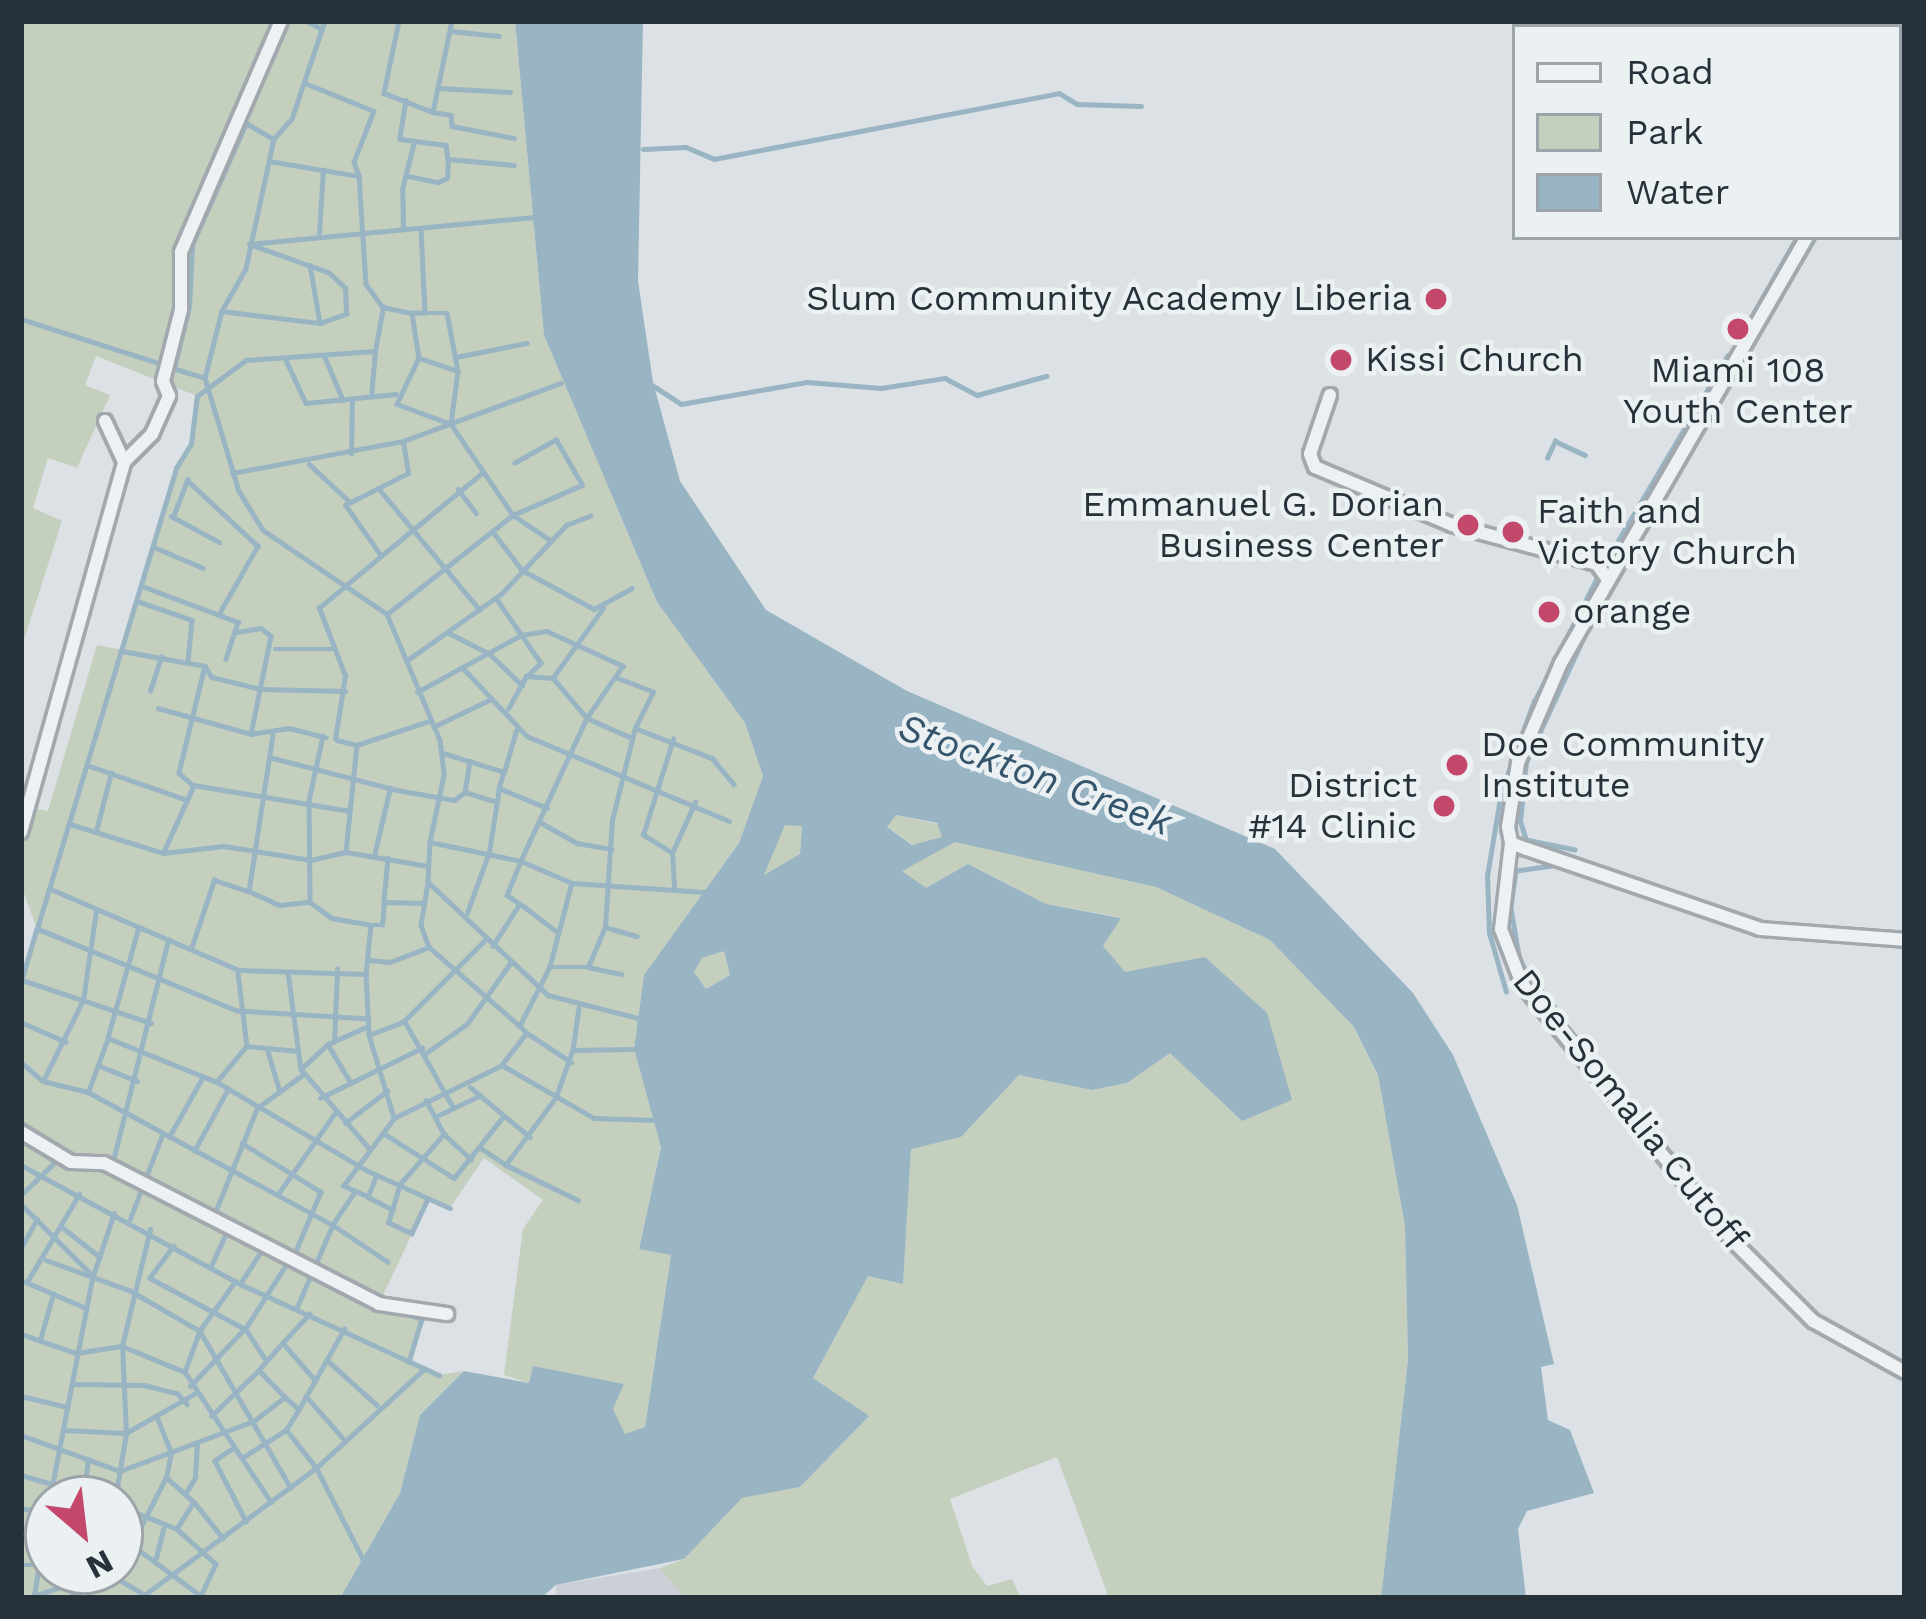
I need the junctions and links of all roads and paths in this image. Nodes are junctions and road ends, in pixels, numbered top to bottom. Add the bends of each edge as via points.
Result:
1 (281, 21) edge
2 (1805, 240) edge
3 (1330, 395) dead end
4 (105, 421) dead end
5 (124, 462) junction
6 (1606, 577) junction
7 (21, 832) edge
8 (1511, 842) junction
9 (1905, 940) edge
10 (21, 1132) edge
11 (447, 1315) dead end
12 (1905, 1372) edge

1 - 5 street via 187,235 181,310 163,381 169,396 152,434
2 - 6 street, Doe-Somalia Cutoff
3 - 6 street via 1310,454 1315,467 1452,525 1588,561
4 - 5 street
5 - 7 street
6 - 8 street, Doe-Somalia Cutoff via 1518,763
8 - 9 street via 1760,928
8 - 12 street, Doe-Somalia Cutoff via 1501,929 1522,984 1744,1253 1813,1321
10 - 11 street via 71,1162 104,1162 379,1304

